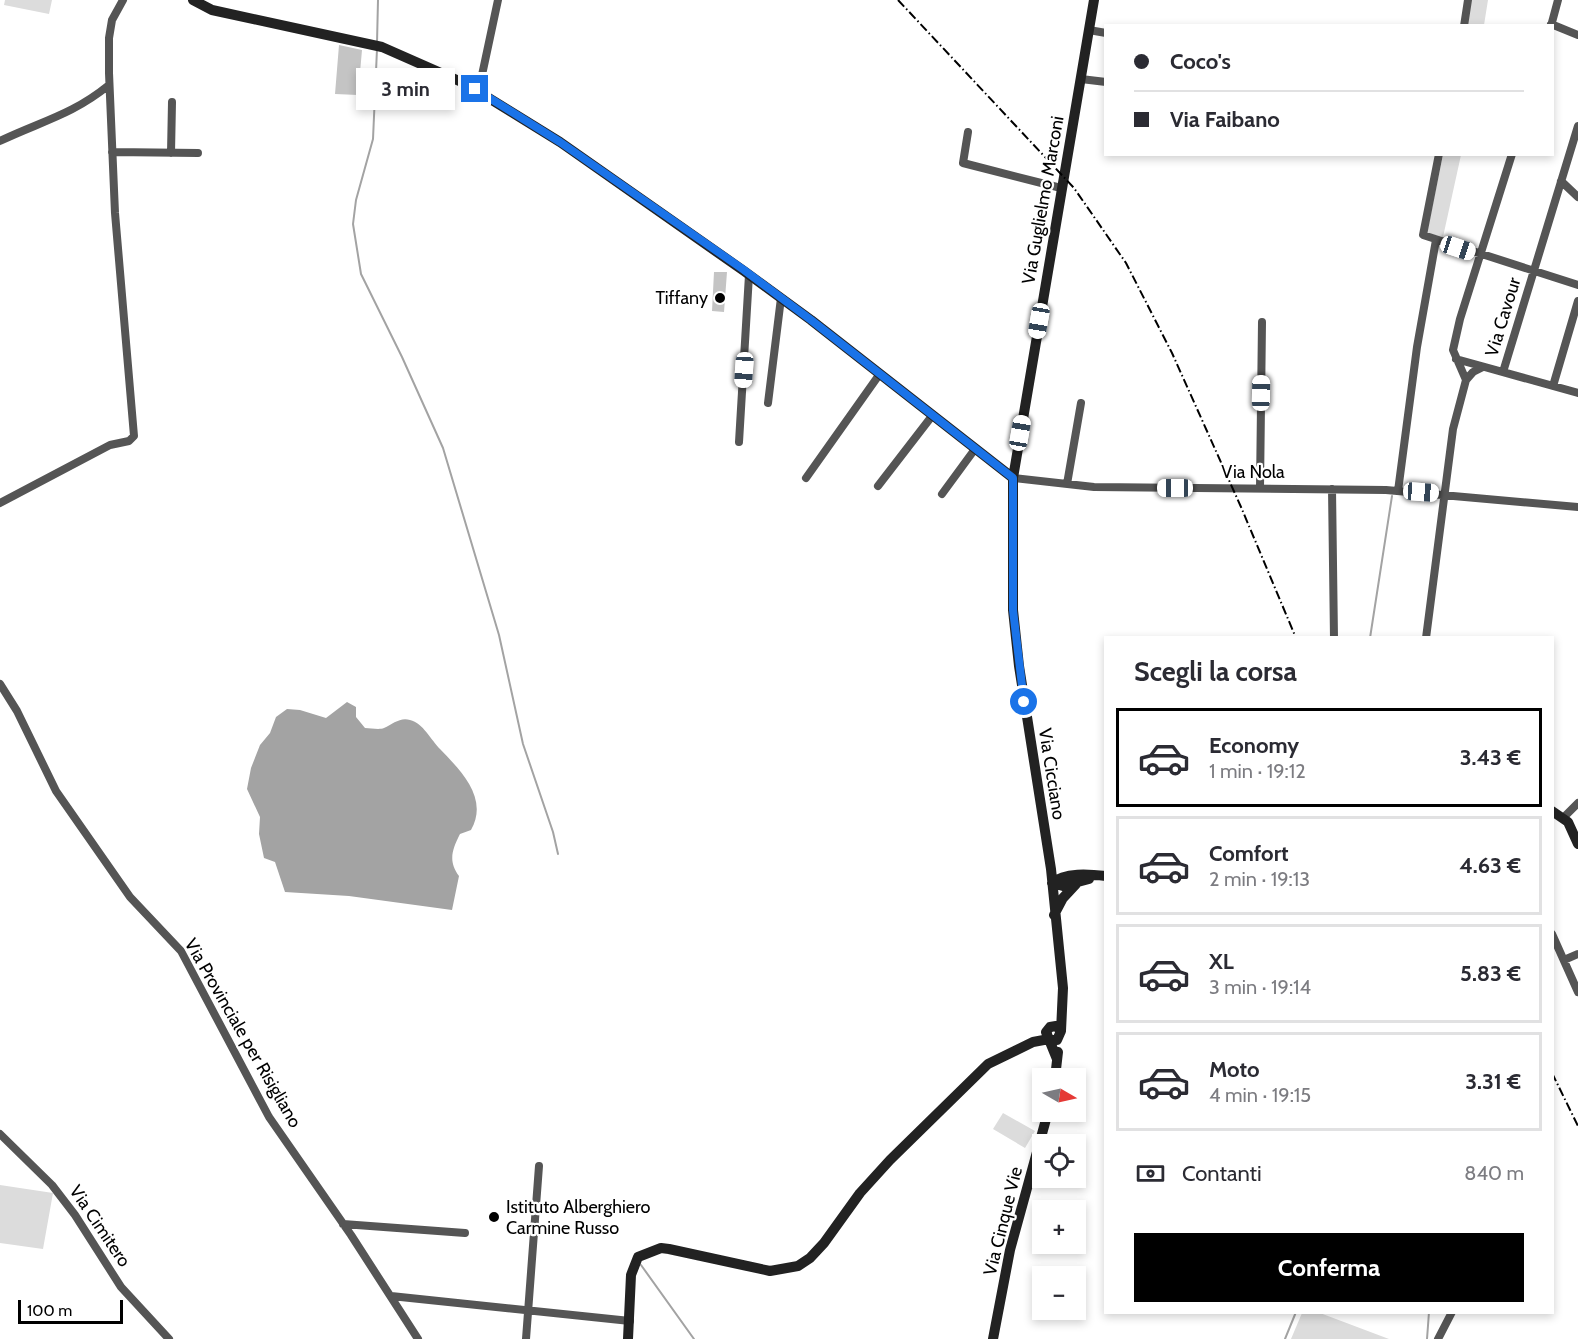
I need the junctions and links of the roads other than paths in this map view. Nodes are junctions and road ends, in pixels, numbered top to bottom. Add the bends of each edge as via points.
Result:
1 (123, 0) edge
2 (193, 0) edge
3 (498, 0) edge
4 (1094, 0) edge
5 (1468, 0) edge
6 (1558, 0) edge
7 (1464, 24) edge
8 (1551, 24) edge
9 (1554, 26) edge
10 (1089, 30) junction
11 (1104, 33) edge
12 (1578, 35) edge
13 (1081, 79) junction
14 (1104, 82) edge
15 (109, 85) junction
16 (475, 89) junction
17 (172, 102) dead end
18 (1578, 126) edge
19 (968, 132) dead end
20 (0, 141) edge
21 (112, 152) junction
22 (171, 153) junction
23 (198, 153) dead end
24 (1439, 156) edge
25 (1511, 156) edge
26 (1561, 181) junction
27 (1061, 188) junction
28 (1578, 197) edge
29 (1436, 240) junction
30 (1481, 255) junction
31 (1534, 272) junction
32 (749, 274) junction
33 (1578, 285) edge
34 (781, 298) junction
35 (1578, 301) edge
36 (1262, 322) dead end
37 (1456, 359) junction
38 (1483, 367) junction
39 (1503, 372) junction
40 (879, 375) junction
41 (1466, 380) junction
42 (1553, 386) junction
43 (1578, 393) edge
44 (768, 403) dead end
45 (1081, 403) dead end
46 (932, 416) junction
47 (739, 442) dead end
48 (975, 449) junction
49 (806, 478) dead end
50 (1013, 478) junction
51 (1067, 484) junction
52 (878, 486) dead end
53 (1260, 488) junction
54 (1332, 489) junction
55 (1397, 491) junction
56 (942, 494) dead end
57 (1444, 494) junction
58 (0, 502) edge
59 (1578, 507) edge
60 (1334, 636) edge
61 (1426, 636) edge
62 (0, 684) edge
63 (1578, 803) edge
64 (1561, 817) edge
65 (1578, 844) edge
66 (1051, 869) junction
67 (1104, 876) edge
68 (1075, 879) junction
69 (1052, 883) junction
70 (1054, 917) junction
71 (1554, 938) edge
72 (1578, 954) edge
73 (1564, 960) junction
74 (1578, 992) edge
75 (1053, 1034) junction
76 (1056, 1068) edge
77 (1045, 1122) edge
78 (0, 1134) edge
79 (539, 1166) dead end
80 (343, 1224) junction
81 (465, 1233) dead end
82 (391, 1296) junction
83 (528, 1311) junction
84 (1451, 1314) edge
85 (630, 1321) junction
86 (169, 1339) edge
87 (419, 1339) edge
88 (526, 1339) edge
89 (628, 1339) edge
90 (993, 1339) edge
91 (1438, 1339) edge

1 - 15 street via 112,20 109,38
2 - 16 street via 212,10 378,46
3 - 16 street via 482,75
4 - 10 street, Via Guglielmo Marconi
5 - 7 street
6 - 8 street
9 - 12 street
10 - 11 street
10 - 13 street, Via Guglielmo Marconi
13 - 14 street
13 - 27 street, Via Guglielmo Marconi
15 - 20 street via 64,115
15 - 21 street
16 - 32 street via 560,142
17 - 22 street
18 - 26 street, Via Cavour
19 - 27 street via 963,163
21 - 22 street
21 - 58 street via 134,436
22 - 23 street
24 - 29 street via 1423,235
25 - 30 street
26 - 28 street
26 - 31 street, Via Cavour
27 - 50 street, Via Guglielmo Marconi
29 - 30 street
29 - 55 street
30 - 31 street
30 - 37 street via 1460,319 1453,350
31 - 33 street
31 - 39 street, Via Cavour
32 - 34 street
32 - 47 street
34 - 40 street
34 - 44 street
35 - 42 street
36 - 53 street
37 - 38 street
37 - 41 street
38 - 39 street
38 - 41 street
39 - 42 street
40 - 46 street
40 - 49 street
41 - 57 street via 1453,429
42 - 43 street
45 - 51 street
46 - 48 street
46 - 52 street
48 - 50 street
48 - 56 street
50 - 51 street, Via Nola
50 - 66 street, Via Cicciano via 1013,610
51 - 53 street, Via Nola
53 - 54 street, Via Nola
54 - 55 street, Via Nola
54 - 60 street
55 - 57 street
57 - 59 street
57 - 61 street
62 - 80 street, Via Provinciale per Risigliano via 56,791 130,897 182,951 269,1117
63 - 64 street
64 - 65 street
66 - 68 street
66 - 69 street, Via Cicciano
67 - 68 street
68 - 69 street via 1062,886
68 - 70 street
69 - 70 street, Via Cicciano
70 - 75 street, Via Cicciano via 1062,1004
71 - 73 street
72 - 73 street
73 - 74 street
75 - 76 street
75 - 85 street via 988,1064 890,1160 810,1258 798,1266 770,1270 661,1248 638,1257 632,1275
77 - 90 street, Via Cinque Vie via 1010,1251
78 - 86 street, Via Cimitero via 52,1185 121,1287
79 - 83 street
80 - 81 street
80 - 82 street, Via Provinciale per Risigliano
82 - 83 street
82 - 87 street, Via Provinciale per Risigliano
83 - 85 street
83 - 88 street
84 - 91 street
85 - 89 street

